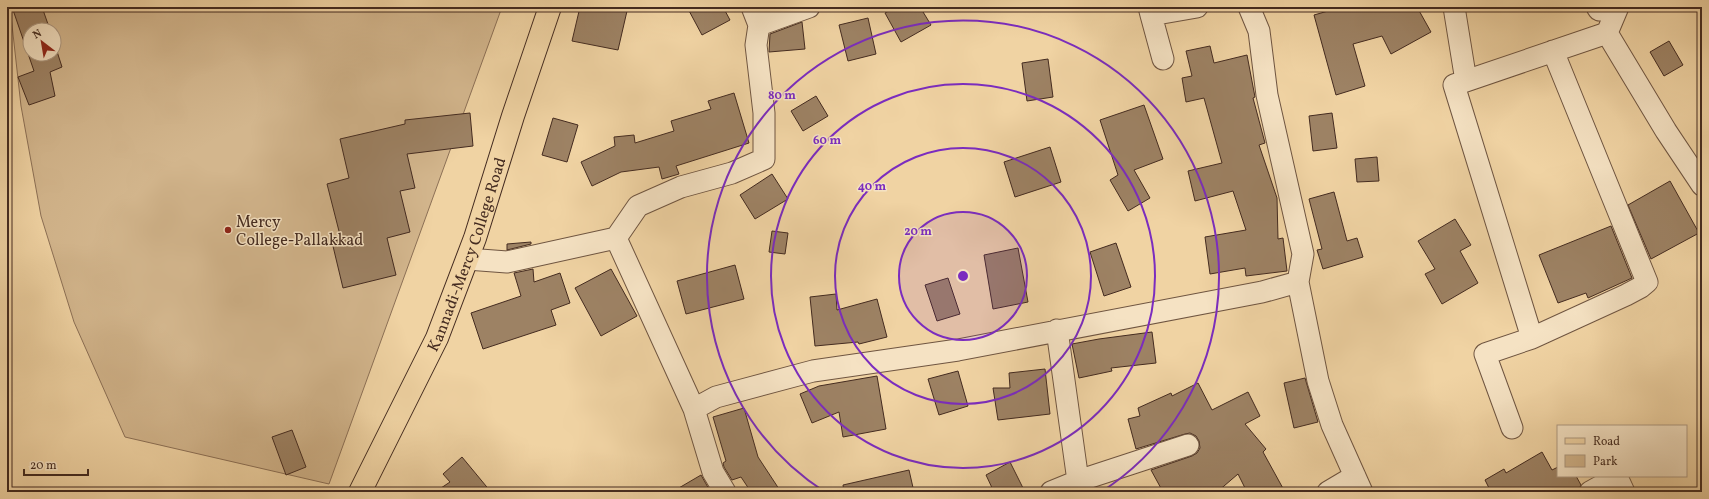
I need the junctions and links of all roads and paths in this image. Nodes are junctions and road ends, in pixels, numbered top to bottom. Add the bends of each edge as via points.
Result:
1 (550, 7) edge
2 (809, 7) edge
3 (1198, 7) edge
4 (1249, 7) edge
5 (1454, 7) edge
6 (1597, 7) edge
7 (1606, 7) edge
8 (1618, 7) edge
9 (1150, 11) edge
10 (756, 16) edge
11 (1607, 32) junction
12 (1553, 51) junction
13 (1163, 58) dead end
14 (1466, 81) junction
15 (1702, 185) edge
16 (616, 238) junction
17 (467, 259) junction
18 (1298, 282) junction
19 (1057, 330) junction
20 (1532, 338) junction
21 (694, 409) junction
22 (1512, 428) dead end
23 (1188, 445) dead end
24 (1615, 477) edge
25 (1617, 477) edge
26 (1078, 481) junction
27 (1359, 484) edge
28 (360, 492) edge
29 (725, 492) edge
30 (1051, 492) edge
31 (1328, 492) edge
32 (1590, 492) edge
33 (1624, 492) edge

1 - 17 main road, Kannadi-Mercy College Road
2 - 10 street
3 - 9 street
4 - 18 street via 1259,31 1267,95 1303,254
5 - 14 street
6 - 7 street via 1599,10
8 - 11 street
9 - 13 street
10 - 16 street via 756,45 764,113 764,159 732,173 681,187 638,206
11 - 12 street
11 - 15 street via 1666,131
12 - 14 street
12 - 20 street via 1647,282 1626,295
14 - 20 street via 1454,85
16 - 17 street via 507,262
16 - 21 street
17 - 28 main road, Kannadi-Mercy College Road via 437,338
18 - 19 street via 1262,292
18 - 27 street via 1318,381 1332,425
19 - 21 street via 958,350 813,371 716,397
19 - 26 street
20 - 22 street via 1485,354
21 - 29 street via 713,472
23 - 26 street
24 - 32 street
25 - 33 street
26 - 30 street
27 - 31 street

